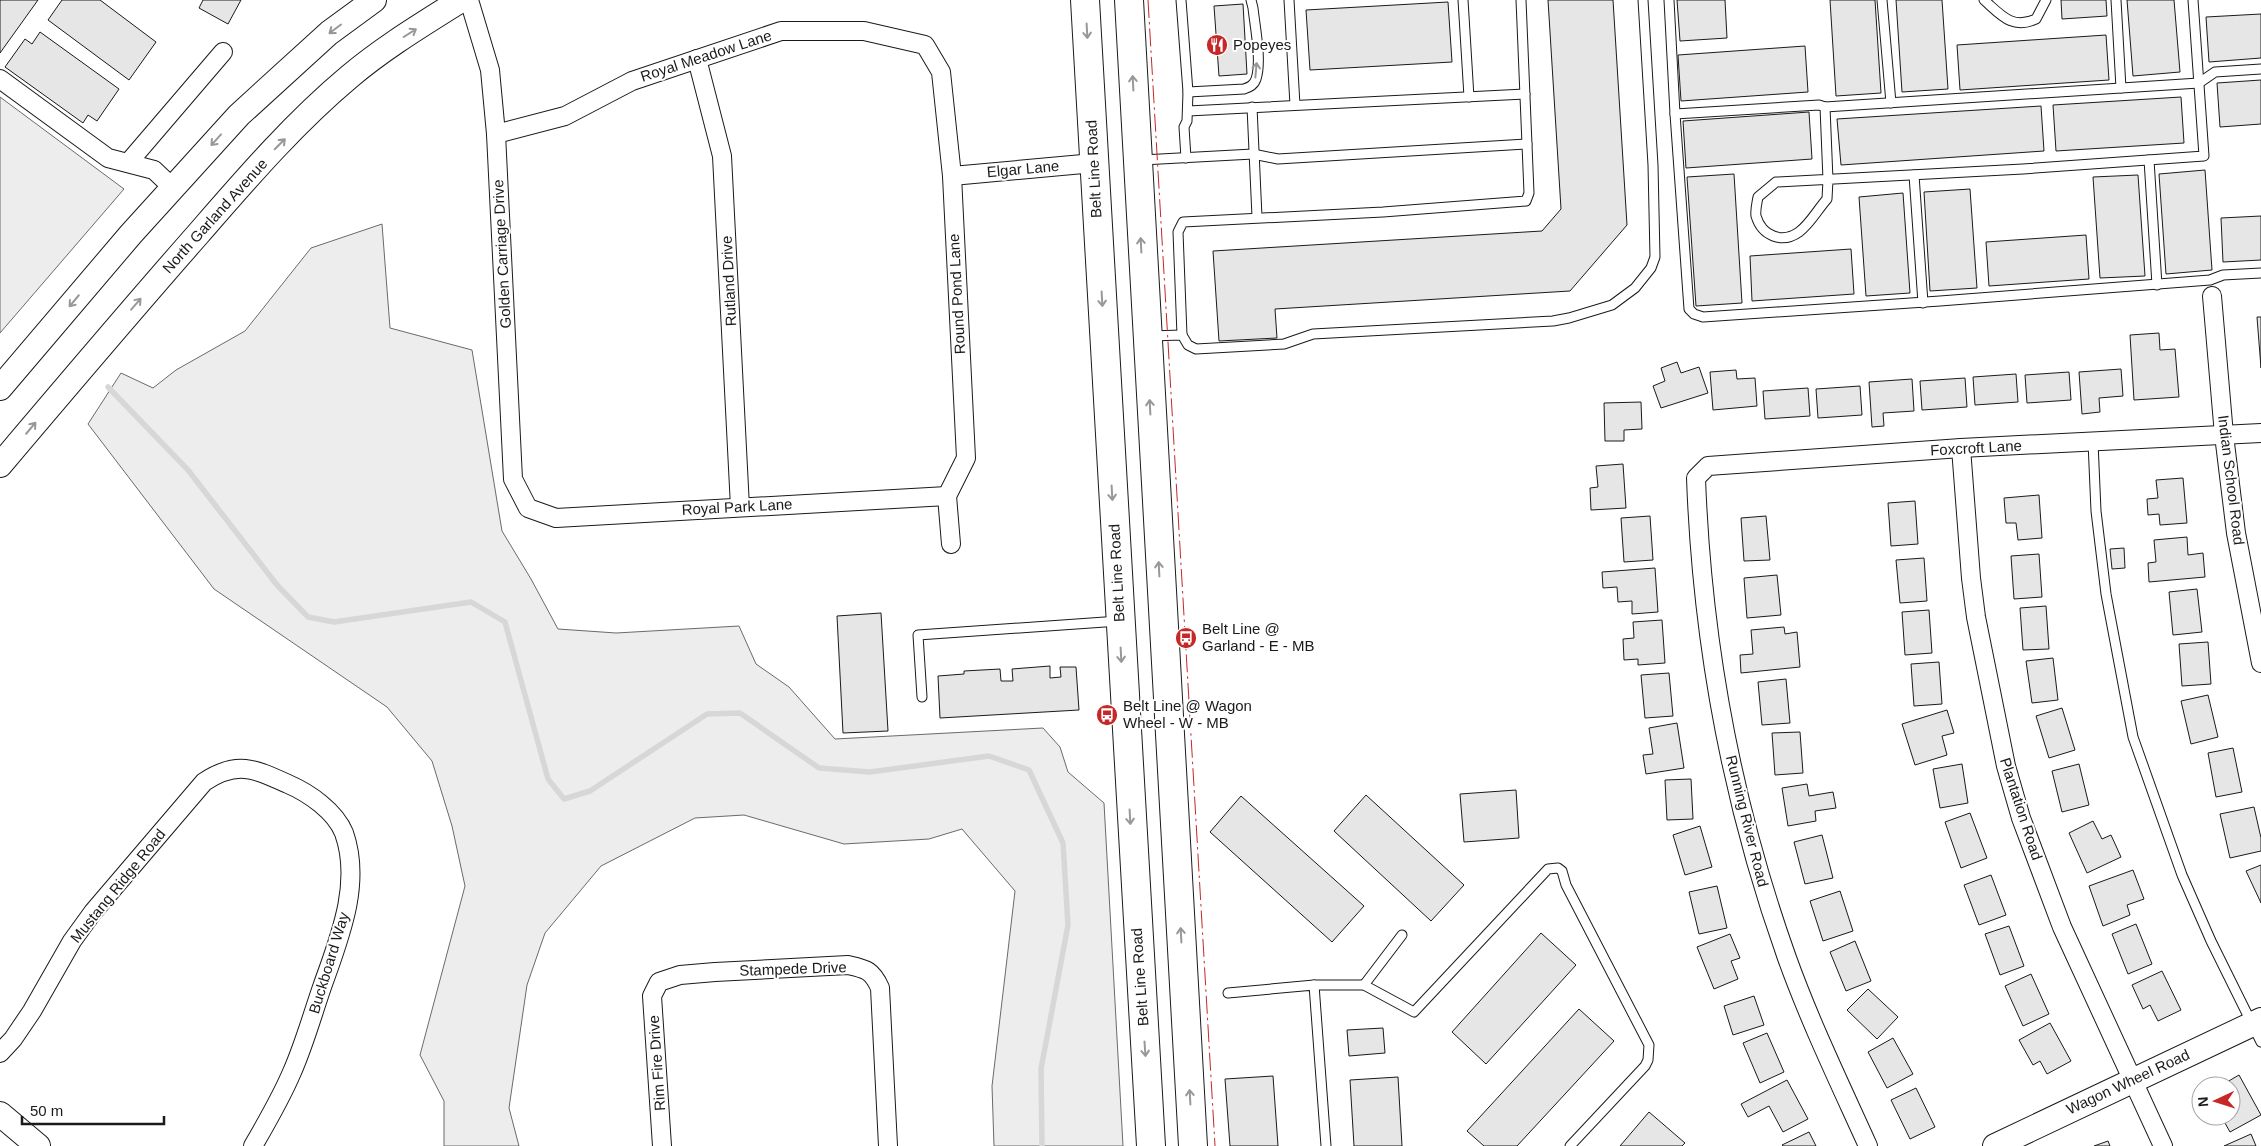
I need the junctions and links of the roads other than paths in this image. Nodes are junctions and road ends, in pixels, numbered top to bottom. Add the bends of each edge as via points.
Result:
1 (461, 0) edge
2 (469, 0) edge
3 (1085, 0) edge
4 (1129, 0) edge
5 (1182, 0) edge
6 (1251, 0) edge
7 (1289, 0) edge
8 (1463, 0) edge
9 (1521, 0) edge
10 (1644, 0) edge
11 (1669, 0) edge
12 (1882, 0) edge
13 (1984, 0) edge
14 (2046, 0) edge
15 (2116, 0) edge
16 (2193, 0) edge
17 (369, 2) edge
18 (925, 45) joint
19 (223, 52) dead end
20 (697, 59) junction
21 (2261, 69) edge
22 (0, 79) edge
23 (2199, 83) junction
24 (2121, 88) junction
25 (1188, 92) junction
26 (1525, 94) junction
27 (1469, 97) junction
28 (1891, 103) junction
29 (1295, 105) junction
30 (1252, 107) junction
31 (1825, 107) junction
32 (1188, 111) junction
33 (1675, 114) junction
34 (496, 134) junction
35 (1527, 144) junction
36 (1254, 154) junction
37 (1186, 158) junction
38 (1136, 160) junction
39 (2149, 160) junction
40 (128, 163) junction
41 (1094, 163) junction
42 (1914, 175) junction
43 (952, 176) junction
44 (1828, 180) junction
45 (173, 188) junction
46 (1257, 217) junction
47 (2261, 273) edge
48 (2157, 285) junction
49 (2212, 296) dead end
50 (1923, 302) junction
51 (1182, 335) junction
52 (1146, 336) junction
53 (0, 388) edge
54 (2261, 433) edge
55 (2224, 436) junction
56 (1152, 442) junction
57 (2093, 442) junction
58 (1110, 444) junction
59 (1961, 448) junction
60 (0, 465) edge
61 (1696, 478) joint
62 (947, 496) junction
63 (740, 507) junction
64 (528, 508) joint
65 (951, 544) dead end
66 (1162, 618) junction
67 (1119, 620) junction
68 (2261, 663) edge
69 (922, 697) dead end
70 (241, 767) joint
71 (1402, 935) dead end
72 (659, 982) joint
73 (1314, 985) junction
74 (1364, 985) junction
75 (1228, 993) dead end
76 (2258, 1029) edge
77 (0, 1053) edge
78 (2132, 1080) junction
79 (0, 1114) edge
80 (38, 1146) edge
81 (253, 1146) edge
82 (662, 1146) edge
83 (888, 1146) edge
84 (1151, 1146) edge
85 (1193, 1146) edge
86 (1326, 1146) edge
87 (1570, 1146) edge
88 (1868, 1146) edge
89 (1995, 1146) edge
90 (2163, 1146) edge

60 -> 1 main road, North Garland Avenue via 100,346 254,171 299,125 348,77 399,39
2 - 34 street, Golden Carriage Drive via 490,70
3 -> 41 main road, Belt Line Road
38 -> 4 main road
5 - 25 lane
25 -> 6 lane via 1244,89 1256,79 1258,66
7 - 29 lane
8 - 27 lane
9 - 26 lane
10 - 51 lane via 1655,258 1635,288 1612,305 1553,321 1314,334 1284,344 1196,349 1188,345
11 - 33 lane
12 - 28 lane
13 - 14 lane via 2003,17 2019,24 2036,19
15 - 24 lane
16 - 23 lane
17 -> 45 main road via 329,33 239,115
18 - 20 street, Royal Meadow Lane via 864,31 781,31
18 - 43 street, Round Pond Lane via 941,72
19 - 40 street
20 - 34 street, Royal Meadow Lane via 632,81 565,116
20 - 63 street, Rutland Drive via 722,156
21 - 23 lane via 2216,72
22 - 40 street via 108,158
23 - 24 lane
23 - 39 lane via 2204,156
24 - 28 lane
25 - 32 lane
26 - 27 lane
26 - 35 lane
27 - 29 lane
28 - 31 lane
29 - 30 lane
30 - 32 lane
30 - 36 lane
31 - 33 lane
31 - 44 lane
32 - 37 lane via 1184,127
33 - 50 lane via 1690,312 1703,317
34 - 64 street, Golden Carriage Drive via 513,479
35 - 36 lane via 1278,159
35 - 46 lane via 1529,193 1526,201 1520,203
36 - 37 lane
36 - 46 lane
37 - 38 lane
38 - 41 main road
52 -> 38 main road
39 - 42 lane
39 - 48 lane
40 - 45 street via 154,170
41 - 43 street, Elgar Lane
41 -> 58 main road, Belt Line Road
42 - 44 lane
42 - 50 lane
43 - 62 street, Round Pond Lane via 966,458
44 - 44 lane via 1776,182 1758,197 1756,214 1761,228 1775,238 1789,238 1800,231 1827,199
45 -> 53 main road
46 - 51 lane via 1182,222 1178,232
47 - 48 lane
48 - 50 lane
49 - 55 street, Indian School Road
51 - 52 lane
56 -> 52 main road
54 - 55 street, Foxcroft Lane
55 - 57 street, Foxcroft Lane
55 - 68 street, Indian School Road via 2236,533
56 - 58 main road
66 -> 56 main road
57 - 59 street, Foxcroft Lane
57 - 76 lane via 2096,511 2106,594 2133,737 2182,875 2211,941
58 -> 67 main road, Belt Line Road
59 - 61 street, Foxcroft Lane via 1708,466
59 - 78 street, Plantation Road via 1976,617 2006,766 2021,818 2062,927
61 - 88 street, Running River Road via 1698,546 1711,660 1738,797 1787,958 1808,1014
62 - 63 street, Royal Park Lane
62 - 65 street
63 - 64 street, Royal Park Lane via 556,518
66 - 67 main road
85 -> 66 main road
67 - 69 lane via 918,635
67 -> 84 main road, Belt Line Road
70 - 77 street, Mustang Ridge Road via 220,772 204,782 93,912 72,941 32,1011
70 - 81 street, Buckboard Way via 298,788 319,803 343,831 351,870 345,918 306,1038 292,1073
71 - 74 lane
72 - 82 street, Rim Fire Drive via 652,996
72 - 83 street, Stampede Drive via 680,975 848,965 874,975 880,988 883,1010
73 - 74 lane
73 - 75 lane
73 - 86 lane
74 - 87 lane via 1414,1012 1548,869 1562,871 1566,885 1649,1046 1645,1066
76 - 78 main road, Wagon Wheel Road
78 - 89 main road, Wagon Wheel Road
78 - 90 street, Plantation Road
79 - 80 main road

